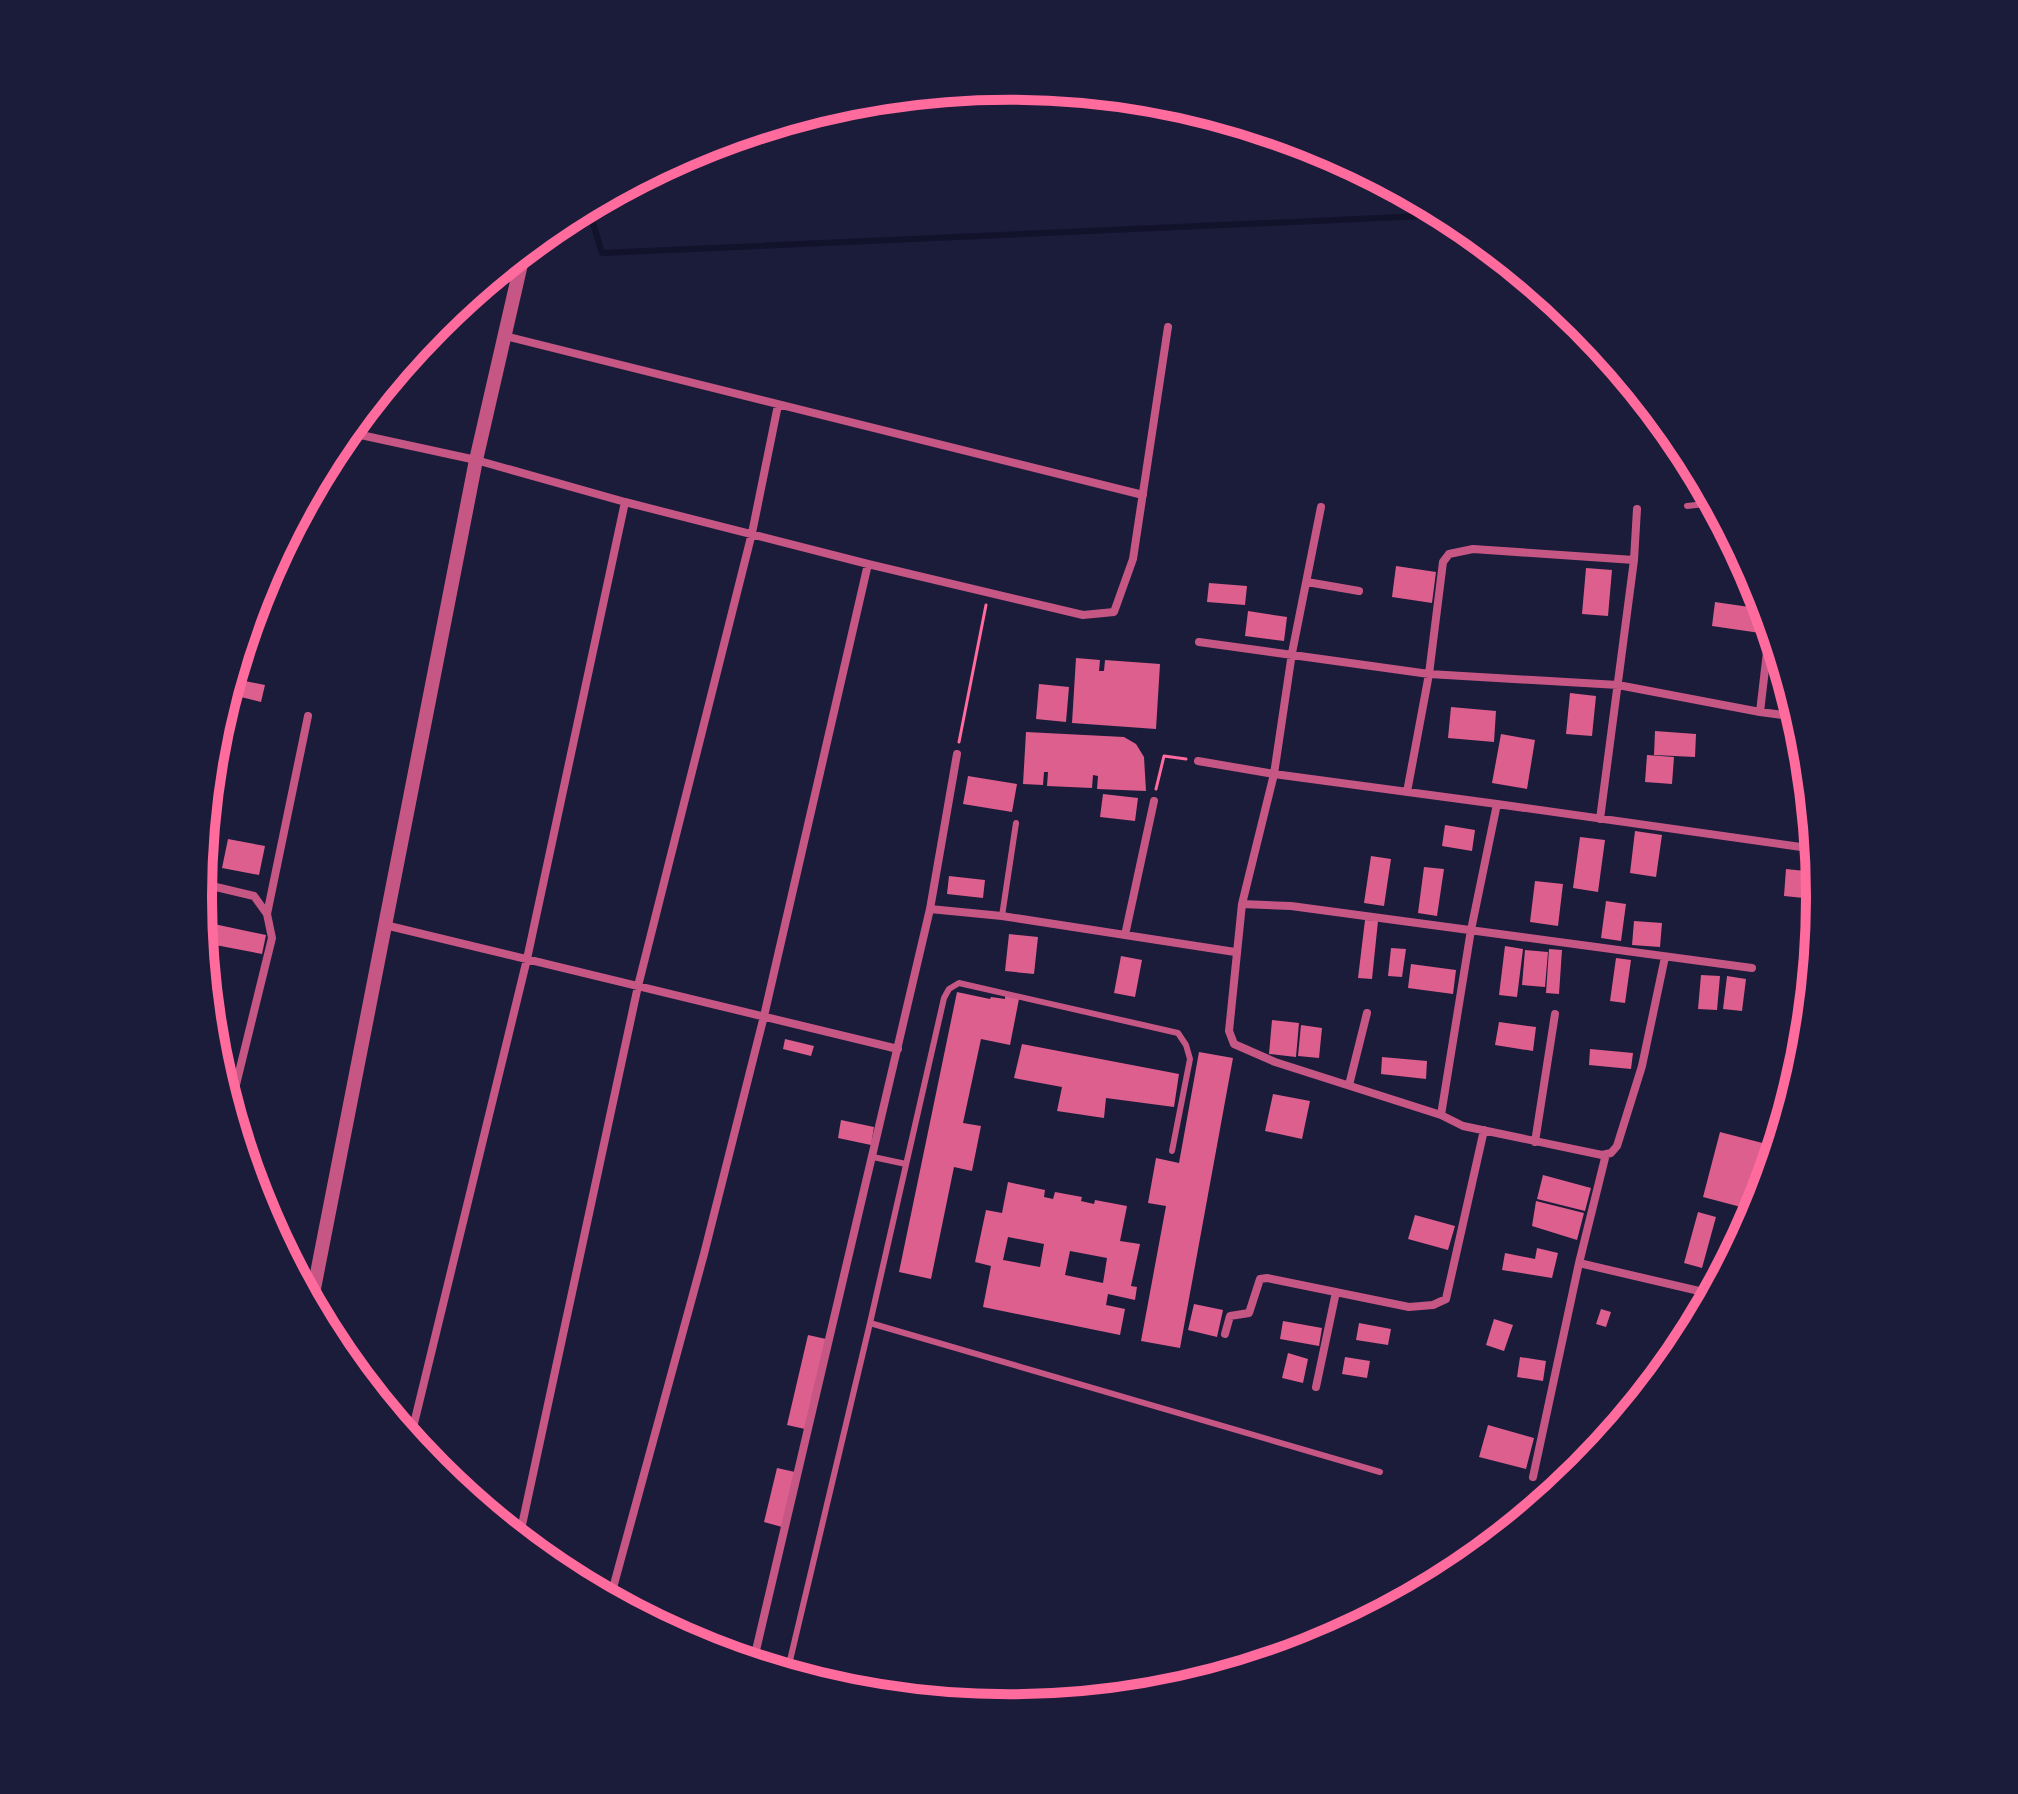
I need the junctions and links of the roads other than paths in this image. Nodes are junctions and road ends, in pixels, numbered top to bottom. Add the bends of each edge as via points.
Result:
1 (520, 268) edge
2 (1168, 327) dead end
3 (505, 336) junction
4 (778, 405) junction
5 (360, 435) edge
6 (476, 460) junction
7 (1143, 495) junction
8 (625, 502) junction
9 (1702, 504) edge
10 (1687, 506) dead end
11 (1321, 507) dead end
12 (1637, 509) dead end
13 (752, 533) junction
14 (1634, 560) junction
15 (868, 564) junction
16 (1307, 582) junction
17 (1359, 591) dead end
18 (1199, 642) dead end
19 (1767, 651) edge
20 (1292, 653) junction
21 (1429, 674) junction
22 (1618, 685) junction
23 (1760, 712) junction
24 (1785, 715) edge
25 (308, 716) dead end
26 (957, 754) road end
27 (1198, 761) road end
28 (1274, 774) junction
29 (1407, 792) junction
30 (1154, 801) road end
31 (1497, 804) junction
32 (1600, 819) junction
33 (1016, 823) dead end
34 (1804, 847) edge
35 (212, 886) edge
36 (1242, 904) junction
37 (930, 909) junction
38 (267, 914) junction
39 (1002, 916) junction
40 (385, 925) junction
41 (1471, 930) junction
42 (1125, 935) junction
43 (1235, 952) junction
44 (1665, 957) junction
45 (527, 959) junction
46 (1752, 968) dead end
47 (638, 986) junction
48 (1367, 1013) dead end
49 (1555, 1014) dead end
50 (764, 1016) junction
51 (898, 1049) junction
52 (1349, 1085) junction
53 (235, 1087) edge
54 (1441, 1115) junction
55 (1484, 1130) junction
56 (1535, 1142) junction
57 (1172, 1151) dead end
58 (1606, 1154) junction
59 (873, 1157) junction
60 (906, 1164) junction
61 (1579, 1263) junction
62 (314, 1287) edge
63 (1336, 1292) junction
64 (1701, 1292) edge
65 (870, 1323) junction
66 (1225, 1334) dead end
67 (1316, 1387) dead end
68 (413, 1426) edge
69 (1380, 1472) dead end
70 (1533, 1477) dead end
71 (522, 1527) edge
72 (613, 1589) edge
73 (755, 1653) edge
74 (789, 1663) edge

1 - 3 street
2 - 7 street
3 - 4 street
3 - 6 street
4 - 7 street
4 - 13 street
5 - 6 street
6 - 8 street
6 - 40 street
7 - 15 street via 1133,559 1114,612 1083,615
8 - 13 street
8 - 45 street
9 - 10 lane
11 - 16 street
12 - 14 street
13 - 15 street
13 - 47 street
14 - 21 street via 1473,549 1449,554 1443,562
14 - 22 street
15 - 50 street
16 - 17 street
16 - 20 street
18 - 20 street
19 - 23 street
20 - 21 street
20 - 28 street
21 - 22 street
21 - 29 street
22 - 23 street
22 - 32 street
23 - 24 street
25 - 38 street
26 - 37 street
27 - 28 street
28 - 29 street
28 - 36 street
29 - 31 street
30 - 42 street
31 - 32 street
31 - 41 street
32 - 34 street
33 - 39 lane
35 - 38 street via 254,896
36 - 41 street
36 - 43 street
37 - 39 street
37 - 51 street
38 - 53 street via 272,938
39 - 42 street
40 - 45 street
40 - 62 street
41 - 44 street
41 - 54 street
42 - 43 street
43 - 52 street via 1229,1031 1234,1044
44 - 46 street
44 - 58 street via 1638,1080 1617,1146
45 - 47 street
45 - 68 street
47 - 50 street
47 - 71 street
48 - 52 street
49 - 56 street
50 - 51 street
50 - 72 street
51 - 59 street
52 - 54 street
54 - 55 street
55 - 56 street
55 - 63 street via 1446,1299 1409,1307
56 - 58 street
57 - 60 lane via 1190,1059 1178,1033 959,983 944,998
58 - 61 street
59 - 60 lane
59 - 73 street
60 - 65 lane
61 - 64 street
61 - 70 street
63 - 66 street via 1260,1279 1249,1313 1230,1316
63 - 67 street
65 - 69 lane
65 - 74 lane

